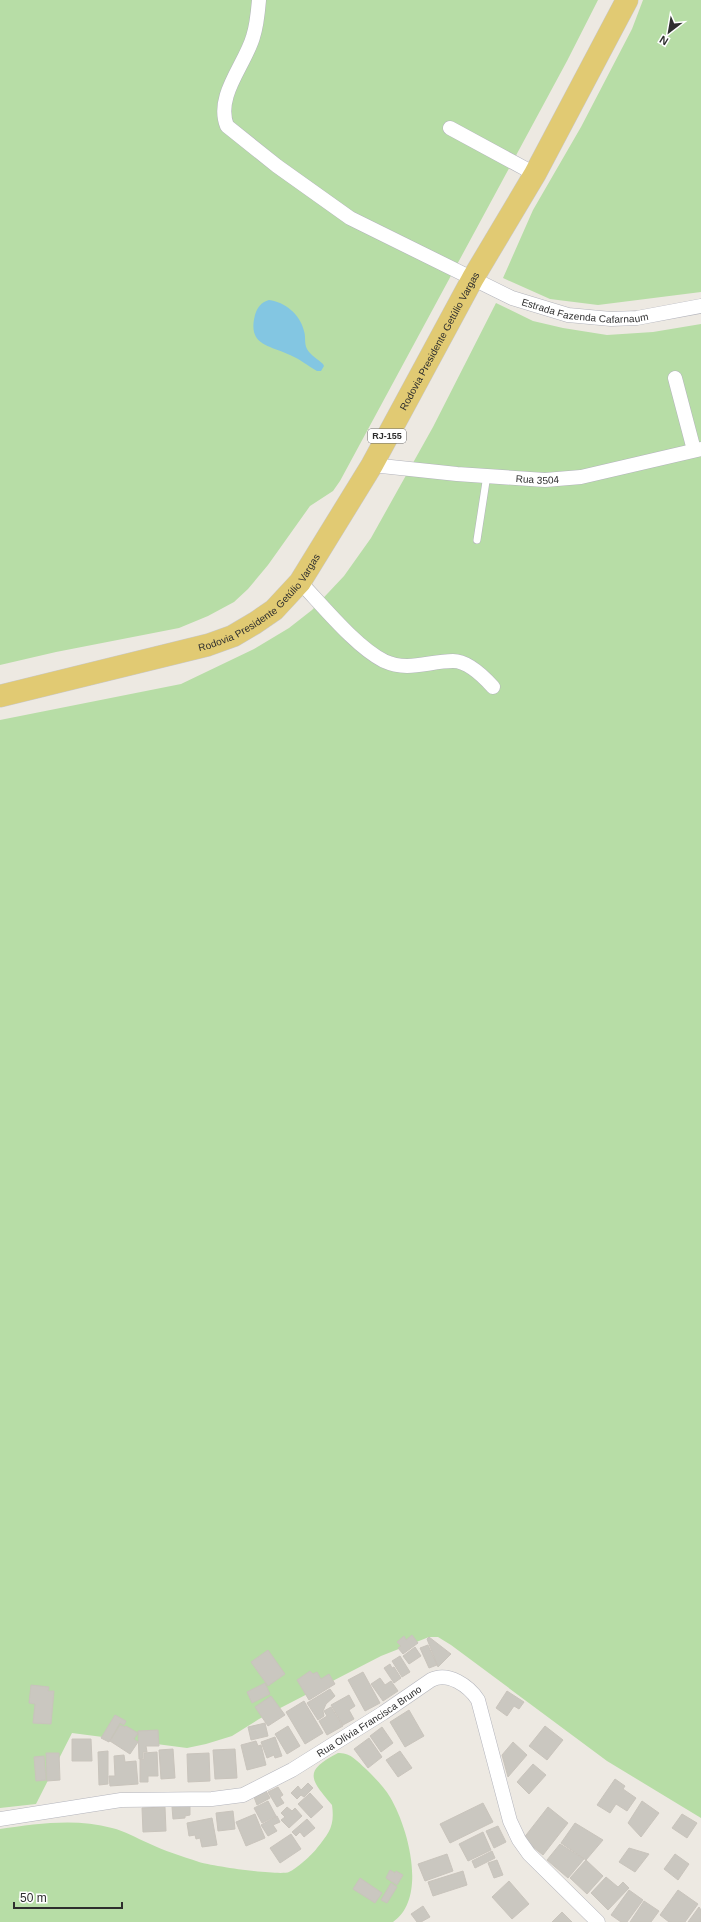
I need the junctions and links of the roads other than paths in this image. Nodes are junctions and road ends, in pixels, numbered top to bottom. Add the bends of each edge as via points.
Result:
1 (258, 0) edge
2 (627, 0) edge
3 (450, 128) dead end
4 (535, 174) junction
5 (474, 278) junction
6 (701, 306) edge
7 (675, 378) dead end
8 (697, 449) edge
9 (372, 465) junction
10 (487, 475) junction
11 (477, 540) dead end
12 (300, 582) junction
13 (493, 688) dead end
14 (0, 696) edge
15 (0, 1819) edge
16 (598, 1922) edge

1 - 5 street, Estrada Fazenda Cafarnaum via 253,37 224,106 223,117 227,126 277,166 350,218
2 - 4 main road, Rodovia Presidente Getúlio Vargas / RJ-155
3 - 4 street
4 - 5 main road, Rodovia Presidente Getúlio Vargas / RJ-155
5 - 6 street, Estrada Fazenda Cafarnaum via 512,298 568,315 611,319 638,318
5 - 9 main road, Rodovia Presidente Getúlio Vargas / RJ-155
7 - 8 street
8 - 10 street, Rua 3504 via 581,477 545,480
9 - 10 street, Rua 3504
9 - 12 main road, Rodovia Presidente Getúlio Vargas / RJ-155
10 - 11 lane
12 - 13 street via 362,646 386,661 415,666 455,661 465,664 486,678
12 - 14 main road, Rodovia Presidente Getúlio Vargas / RJ-155 via 274,610 233,636
15 - 16 street, Rua Olívia Francisca Bruno via 121,1800 243,1795 292,1770 436,1677 450,1678 465,1686 478,1700 510,1821 519,1840 529,1854

